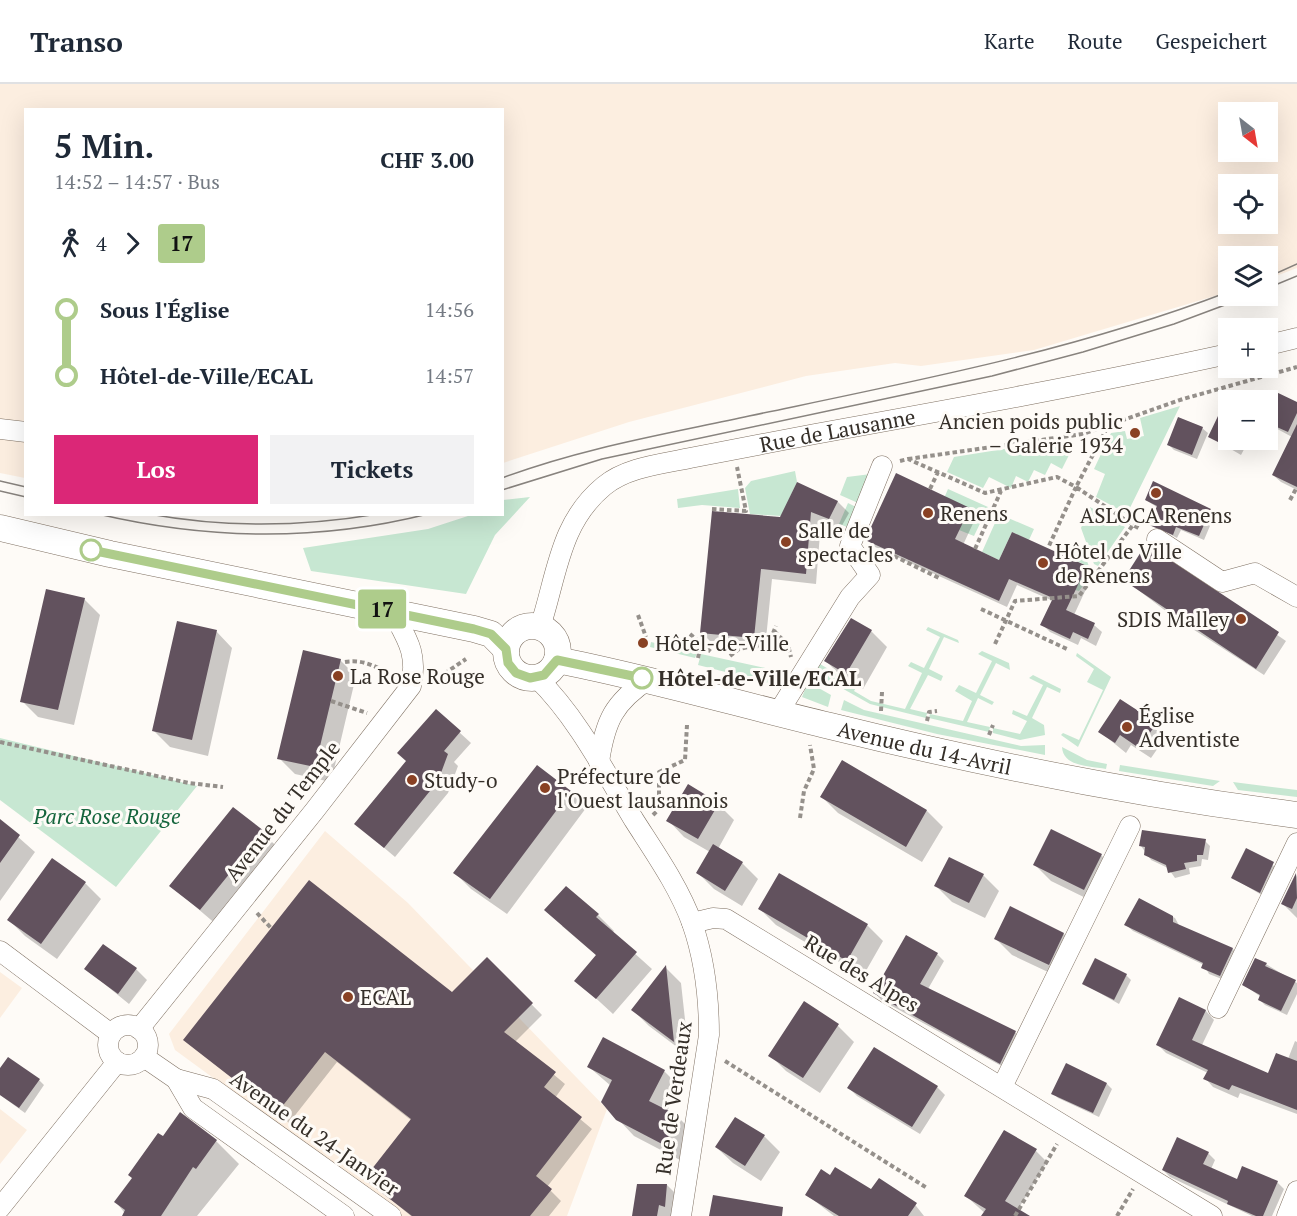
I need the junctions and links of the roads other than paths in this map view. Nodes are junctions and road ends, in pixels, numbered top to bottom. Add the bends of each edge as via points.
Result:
1 (1297, 338) edge
2 (1278, 343) edge
3 (1218, 356) edge
4 (0, 429) edge
5 (24, 432) edge
6 (882, 466) road end
7 (0, 528) edge
8 (1157, 539) road end
9 (1297, 597) edge
10 (392, 611) junction
11 (540, 627) junction
12 (506, 649) junction
13 (557, 660) junction
14 (537, 678) junction
15 (649, 679) junction
16 (778, 713) junction
17 (599, 762) junction
18 (1297, 815) edge
19 (1130, 826) dead end
20 (1297, 843) edge
21 (692, 922) junction
22 (0, 951) edge
23 (1218, 1008) dead end
24 (139, 1029) junction
25 (111, 1034) junction
26 (144, 1057) junction
27 (117, 1062) junction
28 (176, 1079) junction
29 (1002, 1087) junction
30 (1297, 1191) edge
31 (0, 1208) edge
32 (344, 1216) edge
33 (391, 1216) edge
34 (681, 1216) edge
35 (1212, 1216) edge
36 (1287, 1216) edge

1 - 2 street
3 - 11 street, Rue de Lausanne via 1067,389 656,465 622,476 605,485 584,506 561,547
4 - 5 street
6 - 16 street, Rue de Lausanne via 850,546 870,576 850,597
7 - 10 main road
8 - 9 street via 1221,582 1255,573
10 - 12 main road via 491,634
10 - 24 street, Avenue du Temple via 412,648 415,667 411,686
11 - 12 main road via 518,630
11 - 13 main road via 557,644
12 - 14 main road via 508,663 516,673
13 - 14 main road
13 - 15 main road, Avenue du 14-Avril
14 - 17 street, Rue de Verdeaux via 552,693
15 - 16 main road, Avenue du 14-Avril
15 - 17 street via 626,694 614,711 603,734
16 - 18 main road, Avenue du 14-Avril via 1109,788
17 - 21 street, Rue de Verdeaux
19 - 29 street
20 - 23 street
21 - 29 street, Rue des Alpes via 726,919
21 - 34 street, Rue de Verdeaux via 706,974 709,1035
22 - 25 street
24 - 25 street via 127,1025
24 - 26 street via 148,1045
25 - 27 street via 109,1053
26 - 27 street via 128,1066
26 - 28 street, Avenue du 24-Janvier
27 - 31 street
28 - 32 street, Avenue du 24-Janvier via 193,1108
28 - 33 street, Avenue du 24-Janvier via 213,1089
29 - 35 street, Rue des Alpes
30 - 36 street

